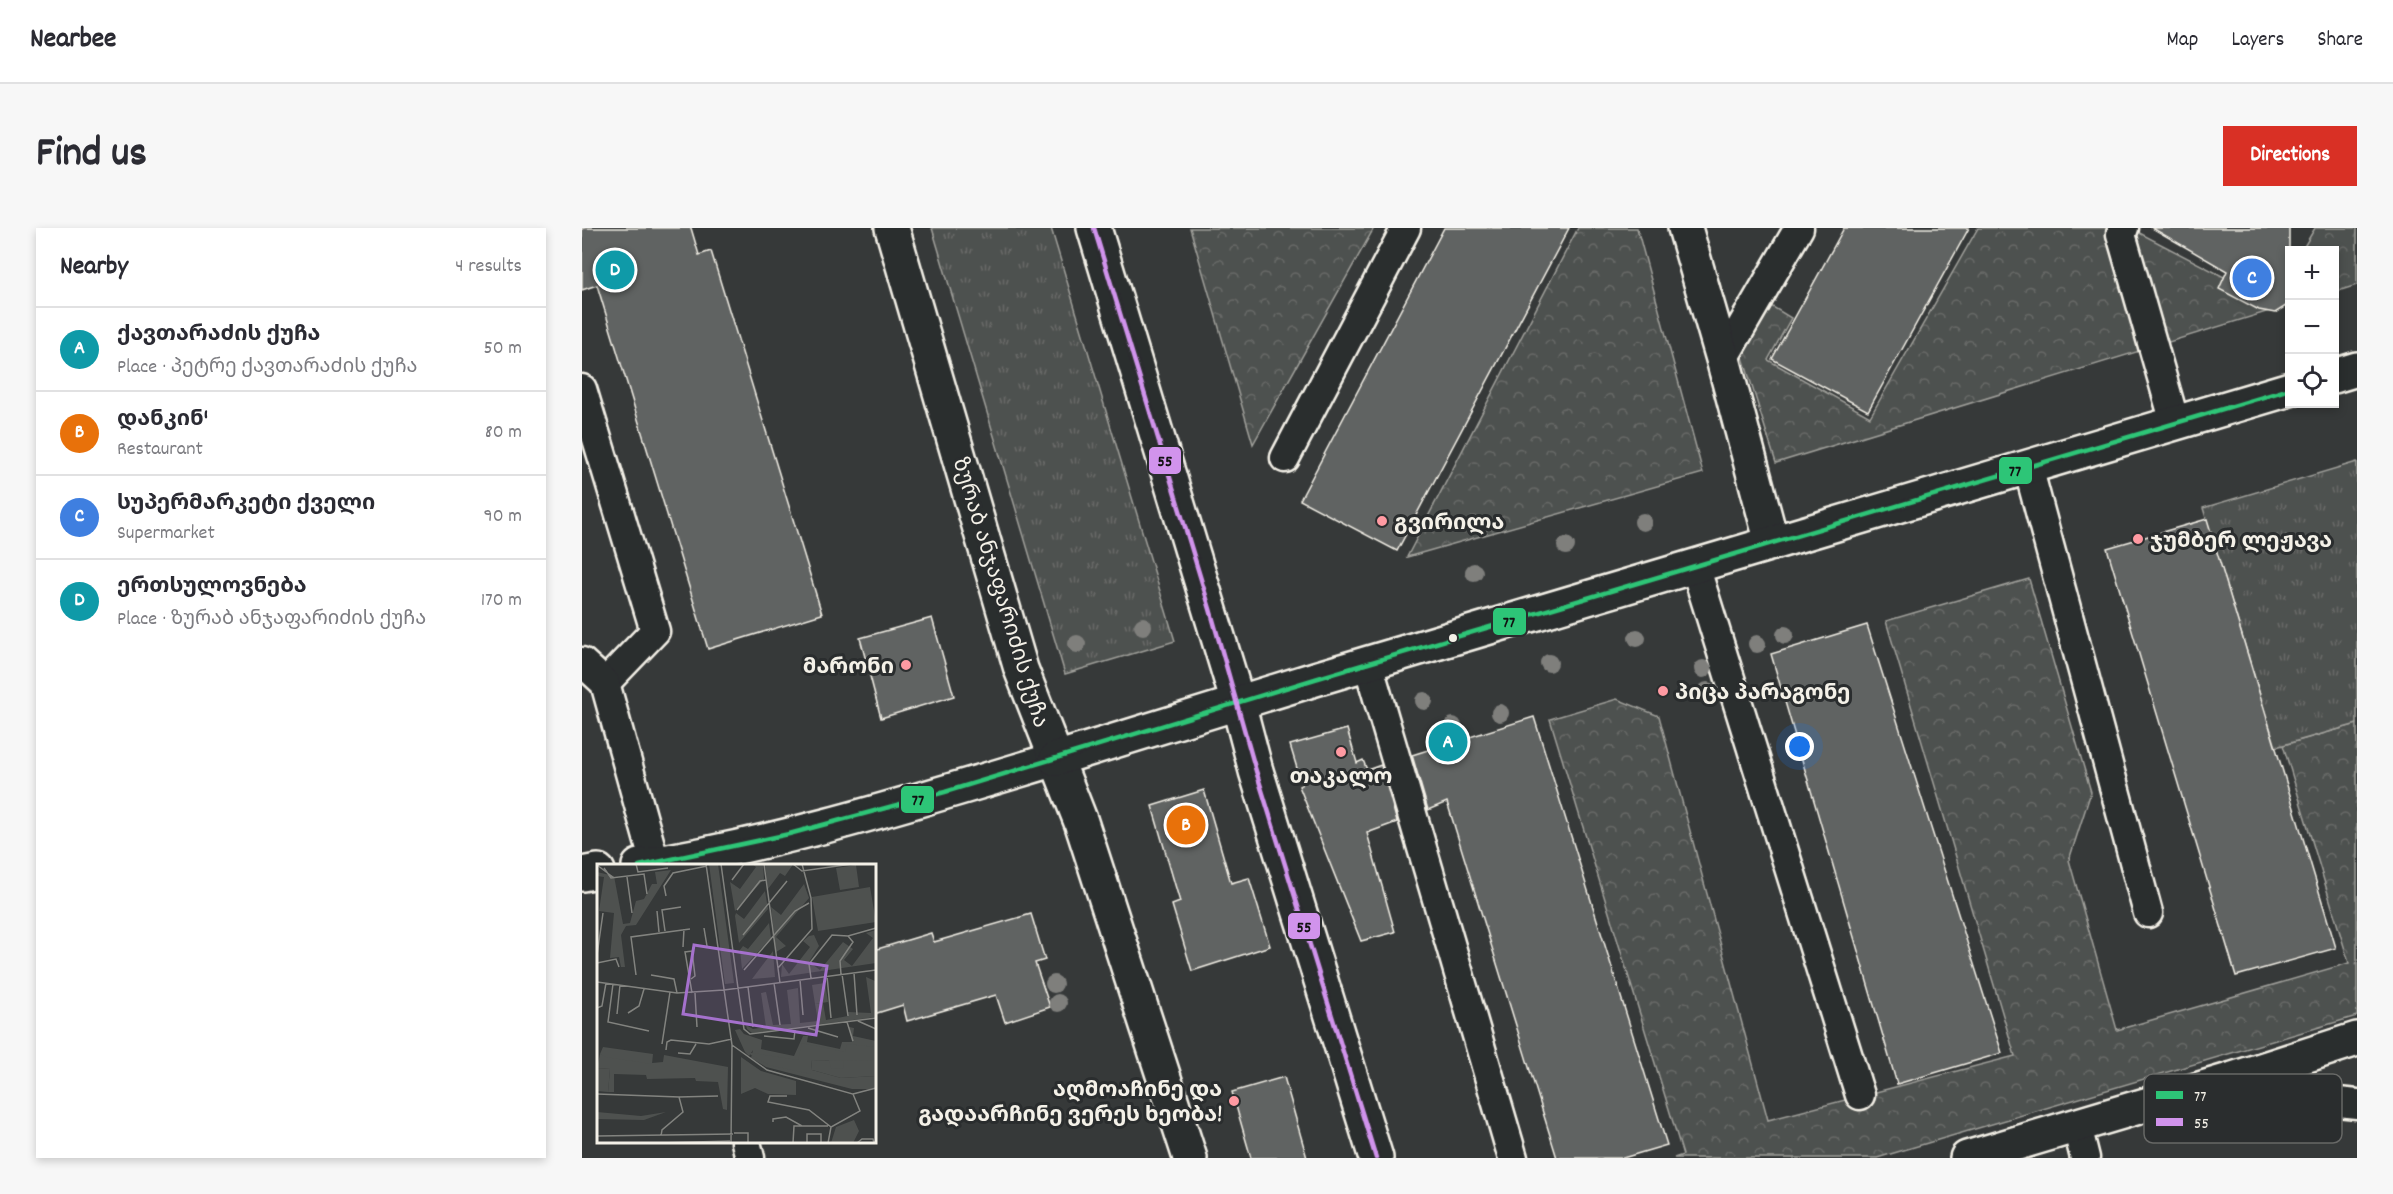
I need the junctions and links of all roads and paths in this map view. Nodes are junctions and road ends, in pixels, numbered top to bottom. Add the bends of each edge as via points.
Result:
1 (892, 228) edge
2 (1094, 228) edge
3 (1406, 228) edge
4 (1685, 228) edge
5 (1799, 228) edge
6 (2124, 228) edge
7 (1723, 359) junction
8 (2357, 369) edge
9 (2339, 374) edge
10 (582, 389) edge
11 (2285, 390) edge
12 (2175, 423) junction
13 (1285, 458) dead end
14 (2028, 467) junction
15 (1772, 543) junction
16 (1695, 566) junction
17 (582, 662) edge
18 (1368, 664) junction
19 (605, 683) junction
20 (1238, 703) junction
21 (1056, 759) junction
22 (666, 863) edge
23 (597, 872) edge
24 (582, 874) edge
25 (2148, 913) dead end
26 (2357, 1040) edge
27 (2249, 1074) edge
28 (1860, 1095) dead end
29 (2342, 1102) edge
30 (2357, 1104) edge
31 (2144, 1106) edge
32 (2077, 1126) junction
33 (746, 1143) edge
34 (750, 1158) edge
35 (1190, 1158) edge
36 (1376, 1158) edge
37 (1513, 1158) edge
38 (1967, 1158) edge
39 (2085, 1158) edge

1 - 21 main road, ზურაბ ანჯაფარიძის ქუჩა via 1021,669
2 - 20 main road
3 - 13 lane
4 - 7 main road
5 - 7 lane
6 - 12 lane via 2121,234
7 - 15 main road
8 - 9 main road
10 - 19 lane via 655,631
11 - 12 main road
12 - 14 main road
14 - 15 main road
14 - 25 lane
15 - 16 main road
16 - 18 main road
16 - 28 lane
17 - 19 lane
18 - 20 main road
18 - 37 lane
19 - 22 lane
20 - 21 main road
20 - 36 main road
21 - 22 main road via 789,834
21 - 35 main road, ზურაბ ანჯაფარიძის ქუჩა via 1081,822
23 - 24 main road
26 - 27 main road
29 - 30 lane
31 - 32 main road
32 - 38 main road
32 - 39 lane
33 - 34 lane

